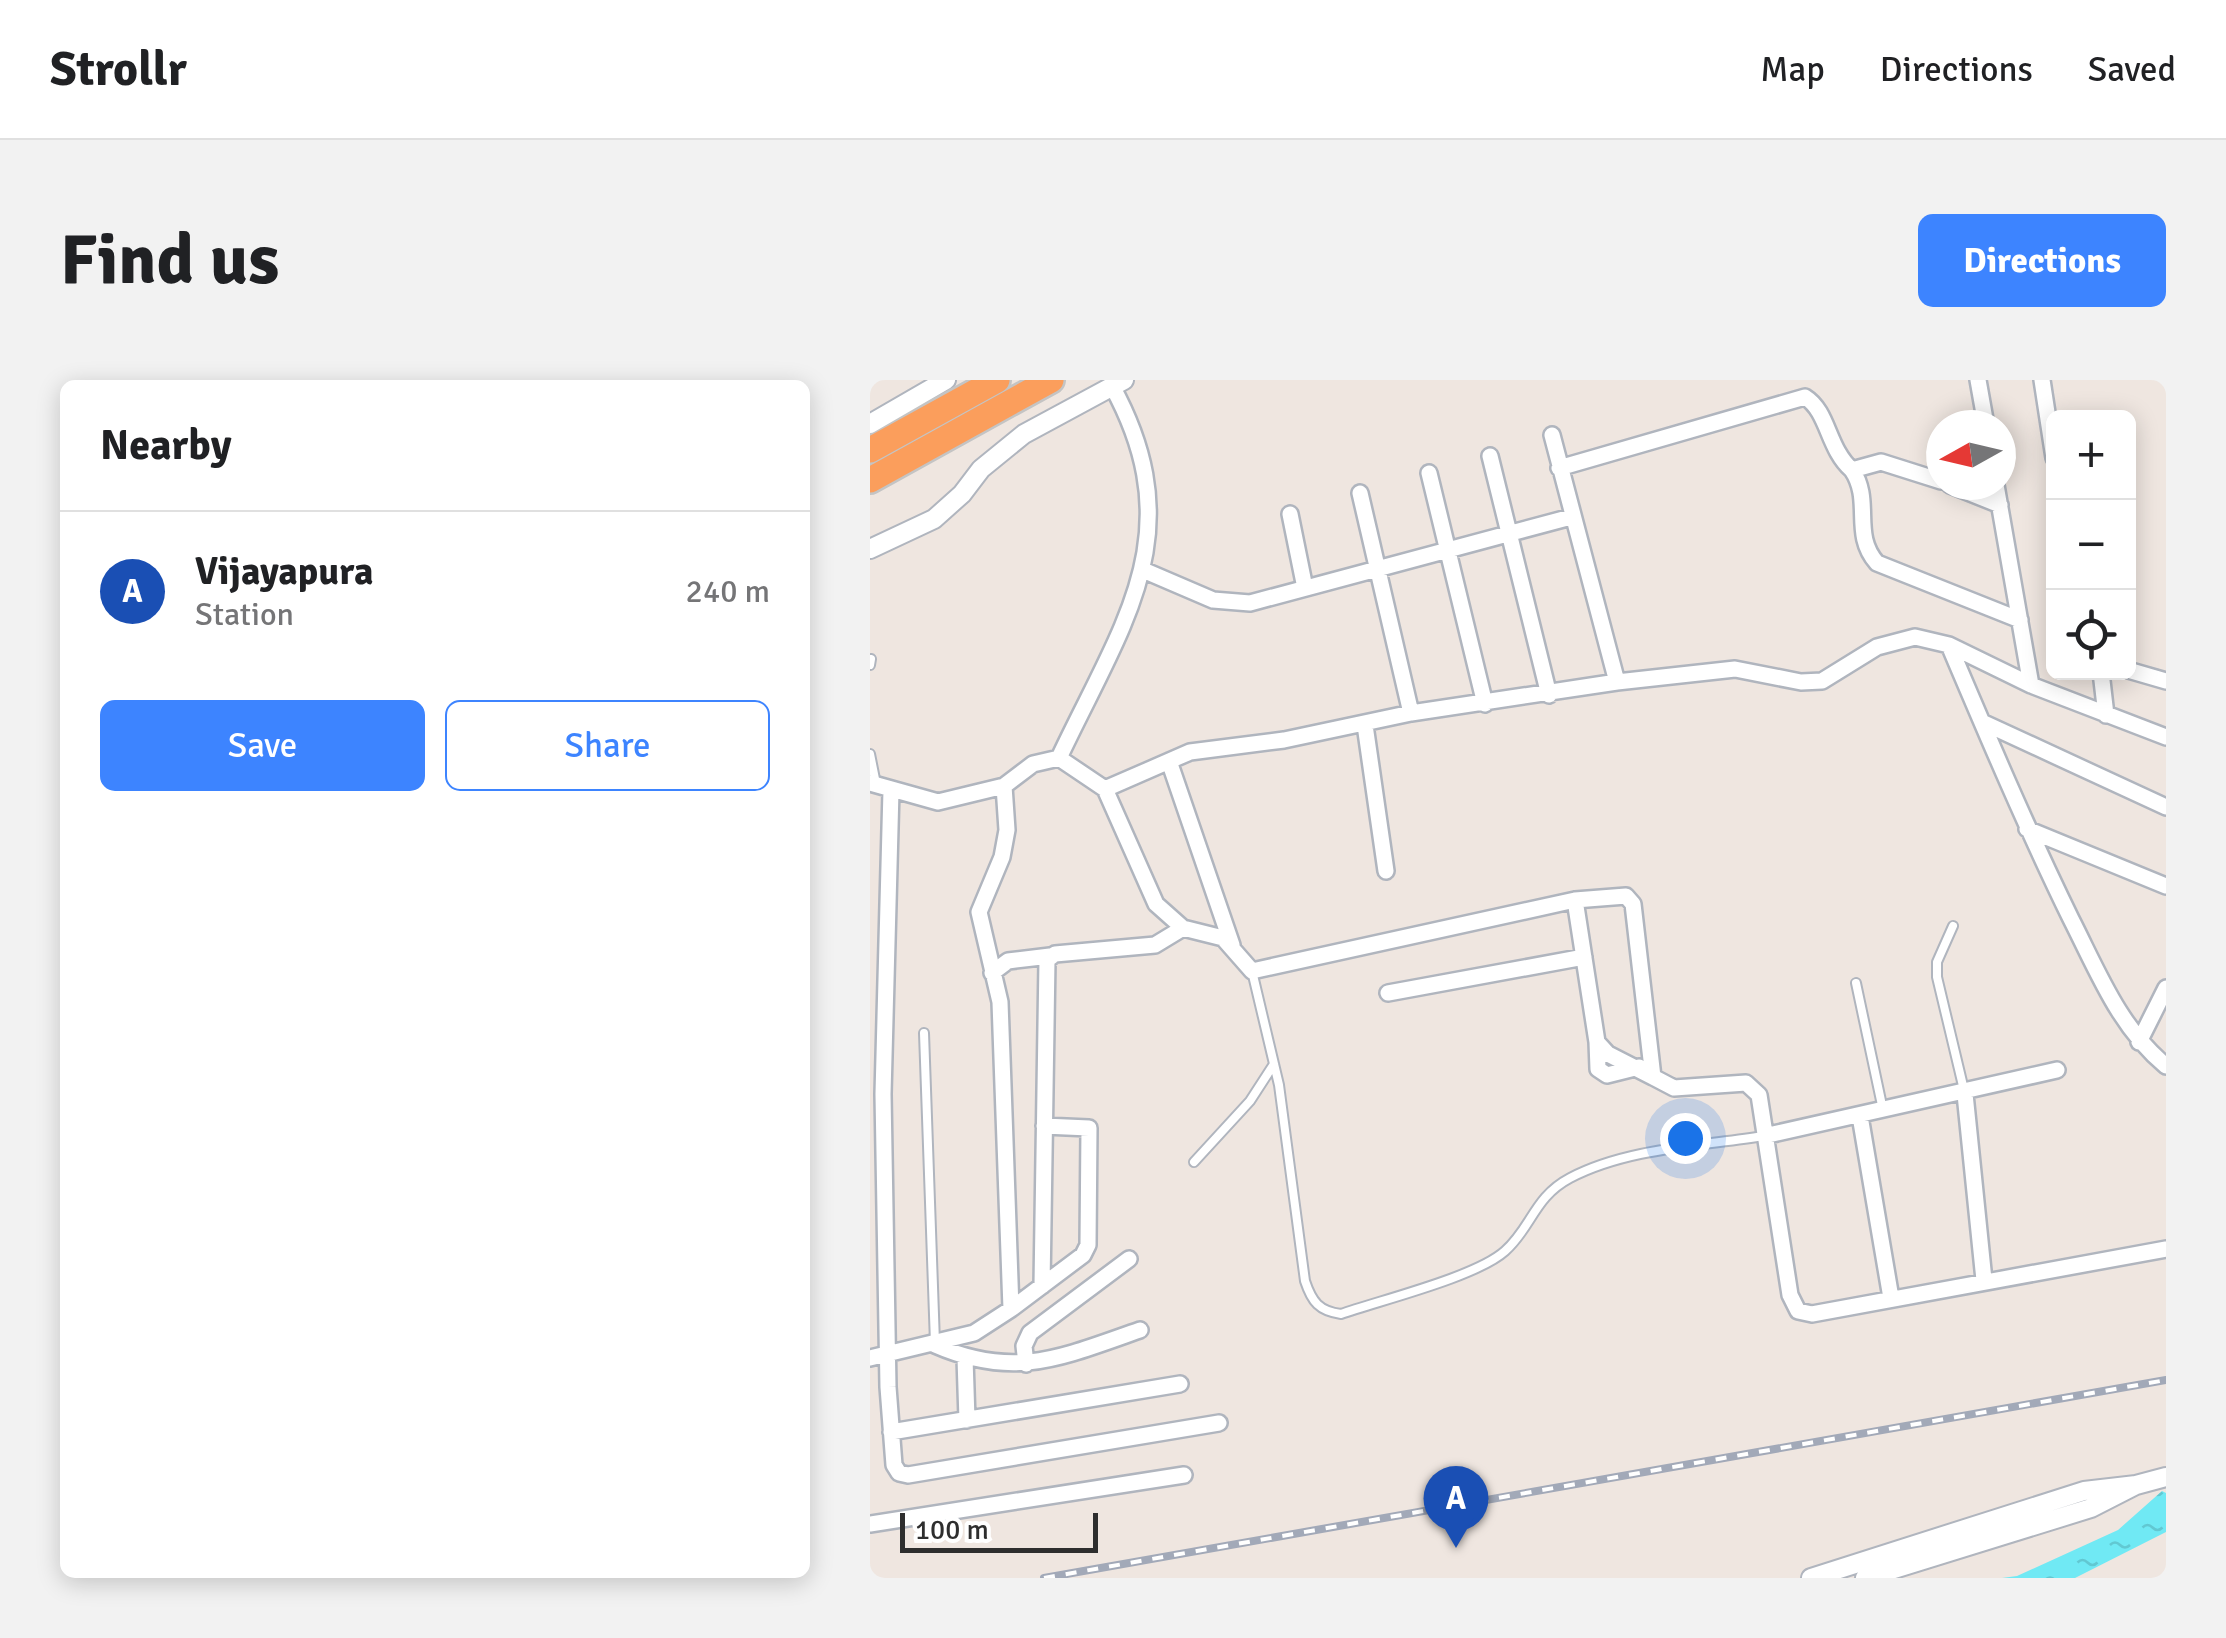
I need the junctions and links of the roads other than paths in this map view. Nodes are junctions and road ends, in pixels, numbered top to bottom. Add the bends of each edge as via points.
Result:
1 (946, 380) edge
2 (997, 380) edge
3 (1052, 380) edge
4 (1978, 380) edge
5 (2042, 380) edge
6 (1118, 383) edge
7 (1983, 410) edge
8 (2047, 410) edge
9 (870, 424) edge
10 (1552, 435) dead end
11 (870, 450) edge
12 (1490, 456) dead end
13 (1560, 468) junction
14 (1852, 470) junction
15 (1429, 473) dead end
16 (1926, 475) edge
17 (870, 480) edge
18 (1360, 493) dead end
19 (1988, 500) edge
20 (1999, 500) edge
21 (2000, 505) junction
22 (1290, 514) dead end
23 (1571, 516) junction
24 (1510, 534) junction
25 (870, 549) edge
26 (1449, 552) junction
27 (1143, 570) junction
28 (1378, 571) junction
29 (1305, 588) junction
30 (2020, 620) junction
31 (1949, 646) junction
32 (2136, 672) edge
33 (2102, 680) edge
34 (2166, 681) edge
35 (1617, 682) junction
36 (2032, 686) junction
37 (1550, 695) junction
38 (1485, 704) junction
39 (1411, 713) junction
40 (2106, 715) junction
41 (1982, 722) junction
42 (1365, 726) junction
43 (2166, 737) edge
44 (870, 754) edge
45 (1059, 758) junction
46 (1170, 761) junction
47 (879, 786) edge
48 (1004, 786) junction
49 (1106, 789) junction
50 (2166, 807) edge
51 (2027, 828) junction
52 (1386, 871) dead end
53 (2166, 886) edge
54 (888, 887) junction
55 (870, 892) edge
56 (1575, 900) junction
57 (1953, 926) dead end
58 (1184, 928) junction
59 (1232, 945) junction
60 (1050, 956) junction
61 (1584, 957) junction
62 (1252, 971) junction
63 (992, 973) junction
64 (1856, 983) dead end
65 (2166, 988) edge
66 (1388, 992) dead end
67 (878, 998) edge
68 (924, 1033) dead end
69 (2140, 1042) junction
70 (1650, 1056) junction
71 (1274, 1064) junction
72 (2166, 1066) edge
73 (1638, 1069) junction
74 (2057, 1070) dead end
75 (1653, 1077) junction
76 (1965, 1094) junction
77 (877, 1095) edge
78 (1884, 1111) junction
79 (1860, 1116) junction
80 (1044, 1126) junction
81 (1764, 1136) junction
82 (1194, 1162) dead end
83 (878, 1188) edge
84 (2166, 1250) edge
85 (1129, 1258) dead end
86 (1984, 1280) junction
87 (1042, 1286) junction
88 (887, 1288) junction
89 (870, 1292) edge
90 (1891, 1298) junction
91 (1011, 1309) junction
92 (1140, 1330) dead end
93 (935, 1345) junction
94 (888, 1353) junction
95 (870, 1358) edge
96 (965, 1358) junction
97 (1026, 1364) junction
98 (1180, 1384) dead end
99 (967, 1420) junction
100 (1219, 1423) dead end
101 (891, 1432) junction
102 (1184, 1474) dead end
103 (2166, 1477) edge
104 (2136, 1485) junction
105 (870, 1524) edge
106 (1811, 1578) edge
107 (1865, 1578) edge

1 - 9 street
2 - 11 highway
3 - 17 highway
4 - 7 street
5 - 8 street
6 - 25 street via 1024,434 934,519
6 - 27 street via 1148,492 1151,529
10 - 13 street
12 - 24 street
13 - 14 street via 1805,397 1820,411 1830,442
13 - 23 street
14 - 16 street via 1881,462
14 - 30 street via 1864,501 1864,543 1877,563
15 - 26 street
18 - 28 street
19 - 21 street
20 - 21 street
21 - 30 street
22 - 29 street
23 - 24 street
23 - 35 street
24 - 26 street
24 - 37 street
26 - 28 street
26 - 38 street
27 - 29 street via 1232,604
27 - 45 street via 1117,643
28 - 29 street
28 - 39 street
30 - 36 street
31 - 35 street via 1899,639 1822,681 1735,669
31 - 36 street
31 - 41 street
32 - 34 street
33 - 40 street
35 - 37 street
36 - 40 street
37 - 38 street
38 - 39 street
39 - 42 street
40 - 43 street
41 - 50 street
41 - 51 street
42 - 46 street via 1205,749
42 - 52 street
44 - 47 lane
45 - 48 street via 1033,764
45 - 49 street
46 - 49 street
46 - 59 street
47 - 48 street via 938,802
47 - 54 street
48 - 63 street via 1008,830 979,912
49 - 58 street via 1156,904
51 - 53 street
51 - 69 street via 2116,1008
54 - 55 street
54 - 67 street
56 - 61 street
56 - 62 street
56 - 70 street via 1618,893 1633,904
57 - 76 lane via 1937,976
58 - 59 street via 1213,932
58 - 60 street via 1155,945
59 - 62 street
60 - 63 street via 1008,961
60 - 80 street
61 - 66 street
61 - 73 street via 1597,1042
62 - 71 lane
63 - 91 street via 1003,1036
64 - 78 lane
65 - 69 street
67 - 77 street
68 - 93 lane
69 - 72 street
70 - 73 street
70 - 75 street
71 - 81 lane via 1306,1281 1325,1312 1341,1314 1488,1262 1518,1237 1540,1199 1593,1168
71 - 82 lane
73 - 75 street
74 - 76 street
75 - 81 street via 1674,1088 1753,1086
76 - 78 street
76 - 86 street
77 - 83 street
78 - 79 street
79 - 81 street
79 - 90 street
80 - 87 street
80 - 87 street via 1089,1128 1090,1235 1084,1255
81 - 90 street via 1798,1311
83 - 88 street
84 - 86 street
85 - 97 street via 1030,1333
86 - 90 street
87 - 91 street
88 - 89 street
88 - 94 street
91 - 93 street via 974,1333
92 - 97 street
93 - 94 street
93 - 96 street
94 - 95 street
94 - 101 street
96 - 97 street
96 - 99 street
98 - 99 street
99 - 101 street
100 - 101 street via 908,1475 894,1465
102 - 105 street
103 - 104 street
104 - 106 street via 2084,1490
104 - 107 street via 2091,1508

